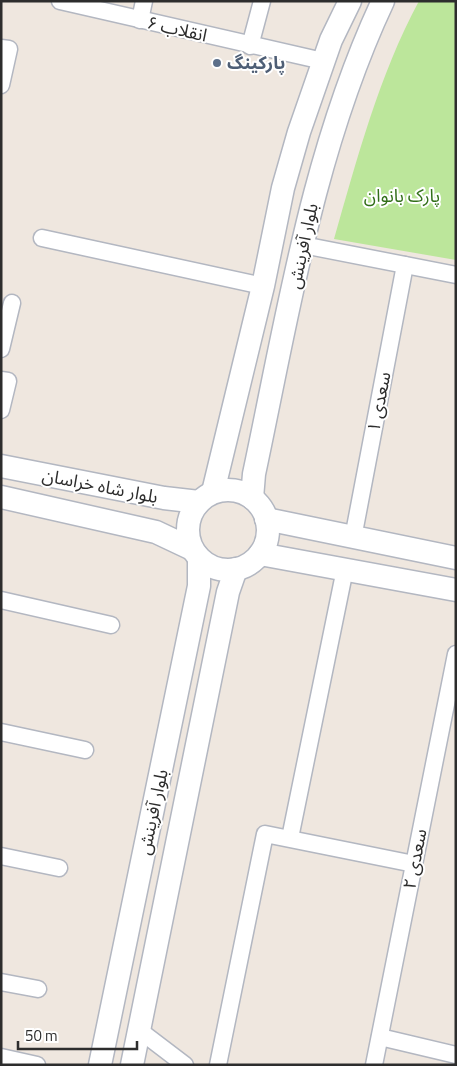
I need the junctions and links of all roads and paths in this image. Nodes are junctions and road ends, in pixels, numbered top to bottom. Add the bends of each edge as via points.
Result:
1 (60, 1) edge
2 (144, 1) edge
3 (262, 1) edge
4 (350, 1) edge
5 (383, 1) edge
6 (140, 20) junction
7 (250, 46) junction
8 (1, 48) edge
9 (323, 61) junction
10 (1, 84) edge
11 (42, 238) dead end
12 (303, 245) junction
13 (405, 265) junction
14 (456, 275) edge
15 (263, 286) junction
16 (12, 303) dead end
17 (1, 349) edge
18 (1, 380) edge
19 (1, 410) edge
20 (1, 466) edge
21 (1, 497) edge
22 (206, 497) junction
23 (252, 498) junction
24 (266, 519) junction
25 (353, 538) junction
26 (196, 554) junction
27 (260, 554) junction
28 (456, 558) edge
29 (236, 568) junction
30 (345, 569) junction
31 (456, 590) edge
32 (1, 600) edge
33 (111, 625) dead end
34 (456, 654) edge
35 (451, 695) edge
36 (1, 732) edge
37 (85, 750) dead end
38 (290, 838) junction
39 (1, 856) edge
40 (414, 864) junction
41 (59, 868) dead end
42 (1, 982) edge
43 (38, 989) dead end
44 (140, 1030) junction
45 (380, 1037) junction
46 (456, 1055) edge
47 (1, 1057) edge
48 (36, 1065) edge
49 (100, 1065) edge
50 (132, 1065) edge
51 (185, 1065) edge
52 (218, 1065) edge
53 (374, 1065) edge

1 - 6 street, انقلاب ۶
2 - 6 street
3 - 7 street
4 - 9 main road, بلوار آفرینش
5 - 12 main road, بلوار آفرینش via 359,52 329,141
6 - 7 street, انقلاب ۶
7 - 9 street, انقلاب ۶
8 - 10 street via 9,49
9 - 15 main road, بلوار آفرینش via 283,188
11 - 15 street
12 - 13 street
12 - 23 main road, بلوار آفرینش via 254,474
13 - 14 street
13 - 25 street, سعدی ۱
15 - 22 main road, بلوار آفرینش
16 - 17 street
18 - 19 street via 8,381
20 - 22 main road, بلوار شاه خراسان via 164,498
21 - 26 main road, بلوار شاه خراسان via 156,532
22 - 23 main road via 224,490 236,490
22 - 26 main road via 190,516 187,527
23 - 24 main road
24 - 25 main road
24 - 27 main road via 268,533
25 - 28 main road
26 - 29 main road via 219,569
26 - 49 main road, بلوار آفرینش via 200,586
27 - 29 main road via 252,562
27 - 30 main road
29 - 44 main road, بلوار آفرینش via 228,592
30 - 31 main road
30 - 38 street
32 - 33 street
34 - 35 street, سعدی ۲
35 - 40 street, سعدی ۲
36 - 37 street
38 - 40 street
38 - 52 street via 265,834
39 - 41 street
40 - 45 street, سعدی ۲
42 - 43 street
44 - 50 main road, بلوار آفرینش
44 - 51 street
45 - 46 street
45 - 53 street, سعدی ۲
47 - 48 street

